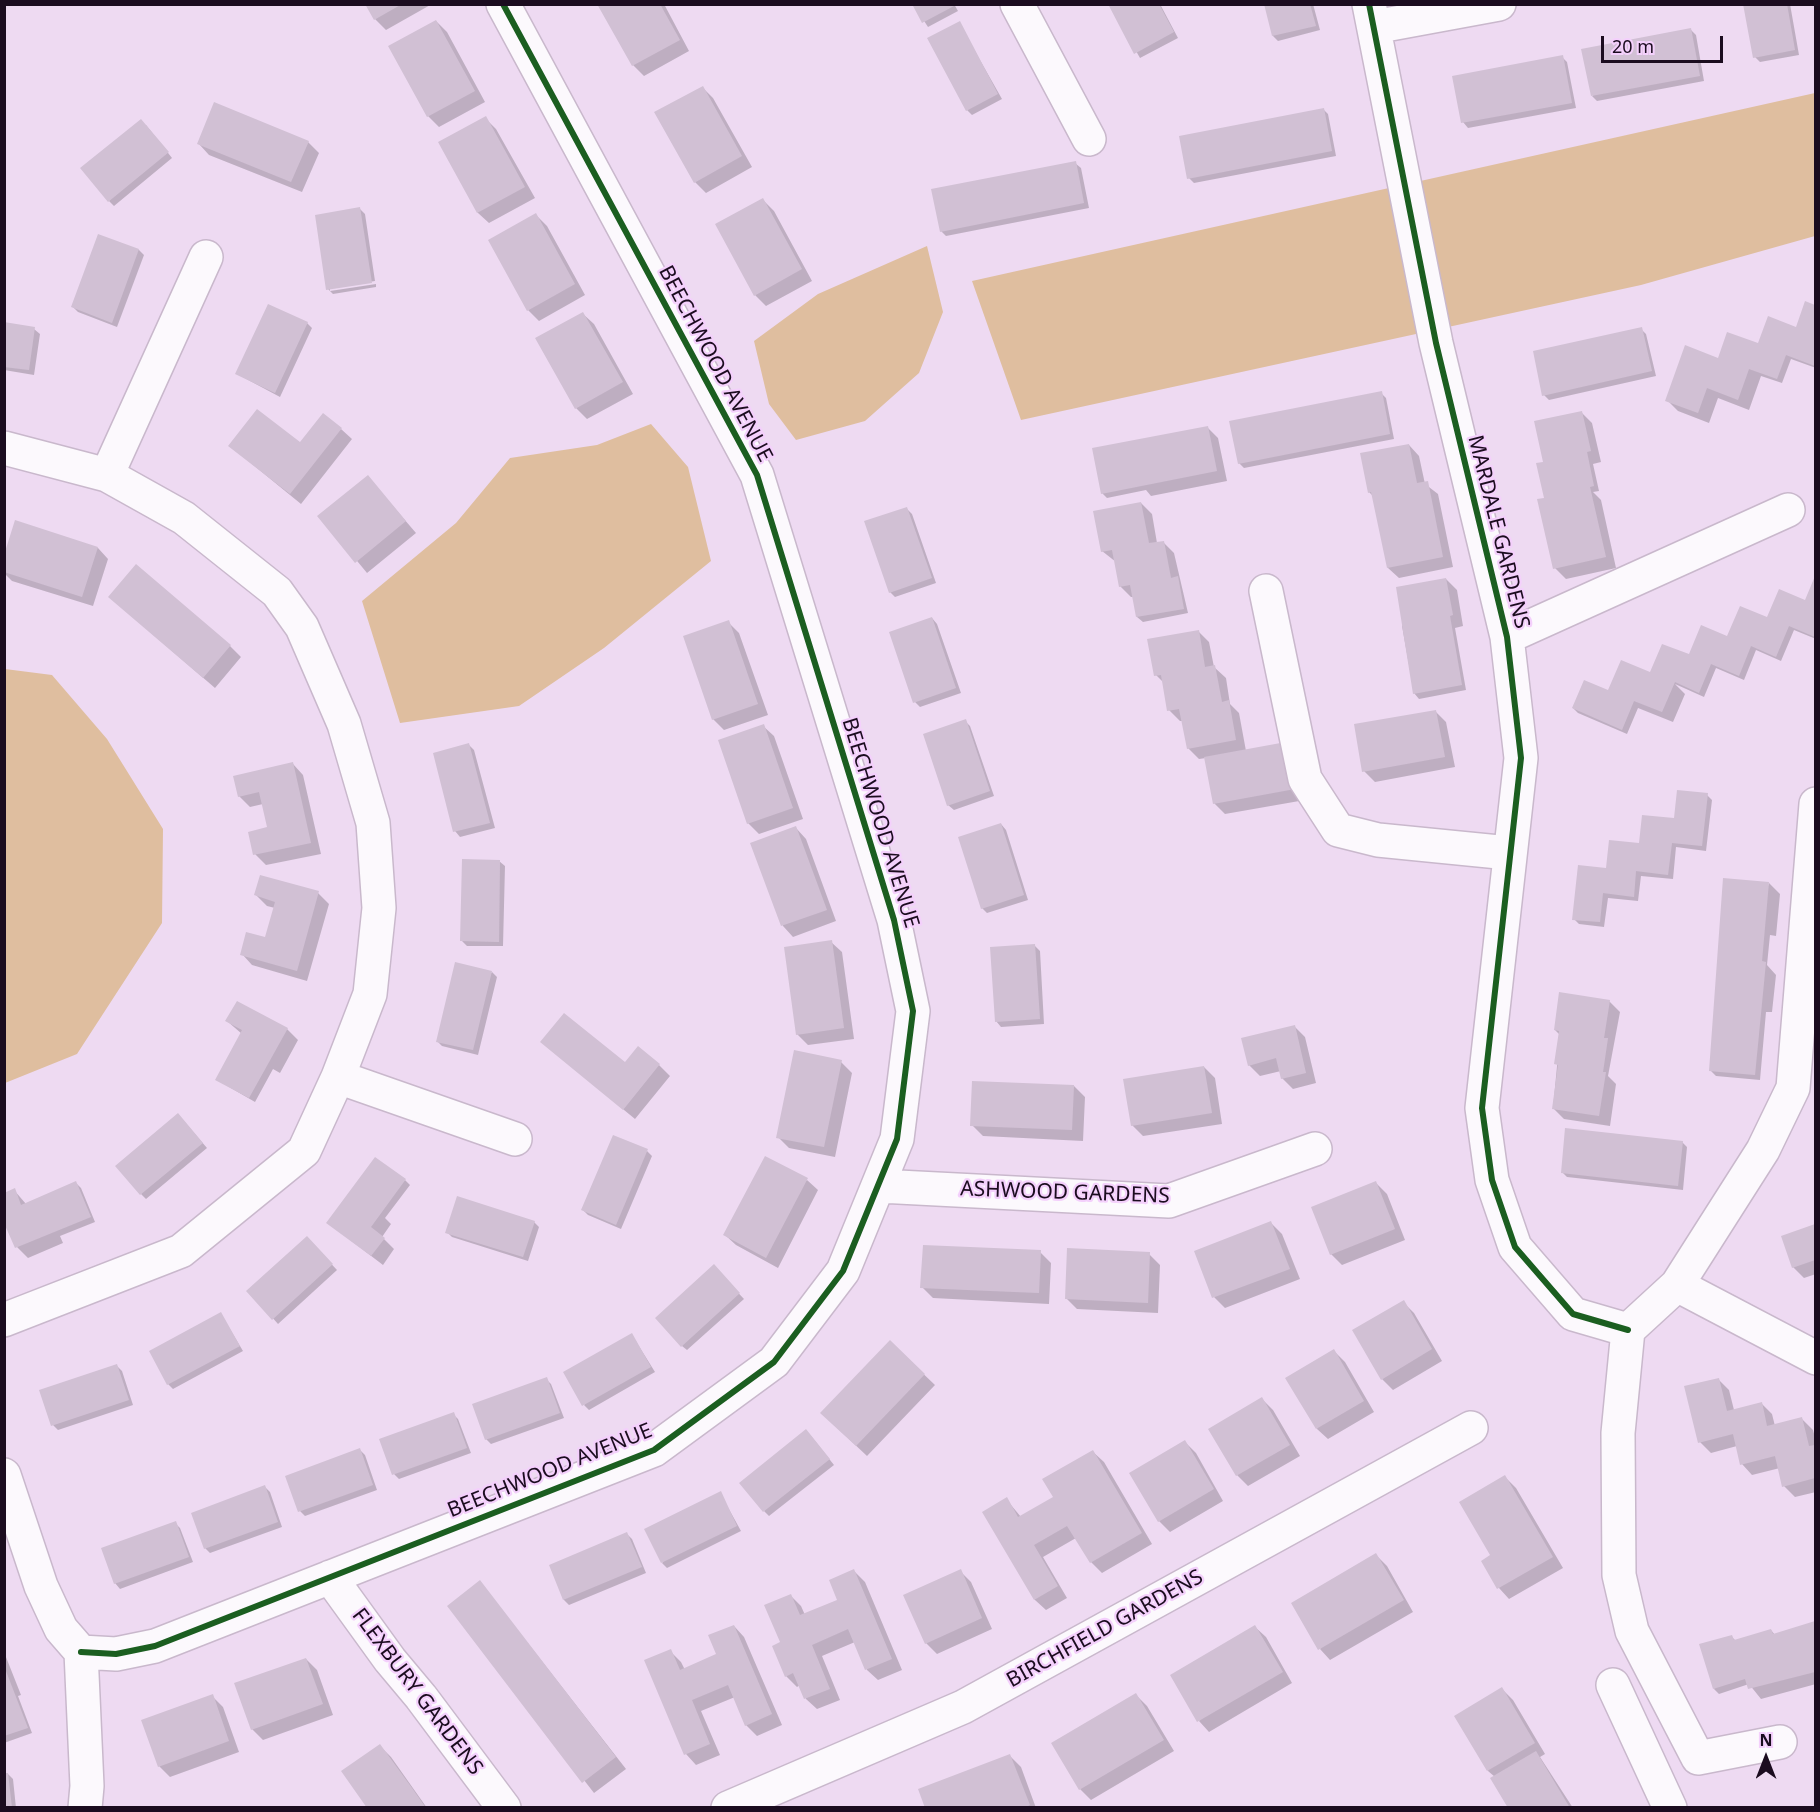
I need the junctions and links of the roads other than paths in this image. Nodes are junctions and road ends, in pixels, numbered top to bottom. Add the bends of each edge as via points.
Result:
1 (503, 4) edge
2 (1017, 4) edge
3 (1499, 4) edge
4 (1371, 16) edge
5 (1089, 139) dead end
6 (206, 256) dead end
7 (4, 448) edge
8 (106, 475) junction
9 (1788, 510) dead end
10 (1266, 591) dead end
11 (1507, 637) junction
12 (1815, 804) edge
13 (1509, 853) junction
14 (338, 1077) junction
15 (515, 1138) dead end
16 (1315, 1149) dead end
17 (879, 1186) junction
18 (1677, 1285) junction
19 (4, 1320) edge
20 (1628, 1330) junction
21 (1815, 1358) edge
22 (1471, 1428) dead end
23 (4, 1475) edge
24 (330, 1577) junction
25 (81, 1652) junction
26 (1613, 1685) dead end
27 (1780, 1742) dead end
28 (85, 1808) edge
29 (504, 1808) edge
30 (728, 1808) edge
31 (1670, 1808) edge

1 - 17 street, BEECHWOOD AVENUE via 757,475 894,920 913,1011 897,1139
2 - 5 street
3 - 4 street
4 - 11 street, MARDALE GARDENS via 1436,343
6 - 8 street
7 - 8 street
8 - 14 street via 184,518 277,592 302,627 344,724 373,823 380,908 370,994
9 - 11 street
10 - 13 street via 1305,779 1338,830 1378,840
11 - 13 street, MARDALE GARDENS via 1521,758
12 - 18 street via 1792,1088 1763,1150
13 - 20 street, MARDALE GARDENS via 1482,1108 1492,1180 1515,1247 1574,1314
14 - 15 street
14 - 19 street via 304,1151 181,1251
16 - 17 street, ASHWOOD GARDENS via 1169,1201
17 - 24 street, BEECHWOOD AVENUE via 843,1271 774,1362 654,1450
18 - 20 street
18 - 21 street
20 - 27 street via 1618,1433 1619,1575 1632,1631 1698,1758
22 - 30 street, BIRCHFIELD GARDENS via 963,1707
23 - 25 street via 41,1586 61,1629
24 - 25 street, BEECHWOOD AVENUE via 155,1646 116,1654
24 - 29 street, FLEXBURY GARDENS
25 - 28 street
26 - 31 street

